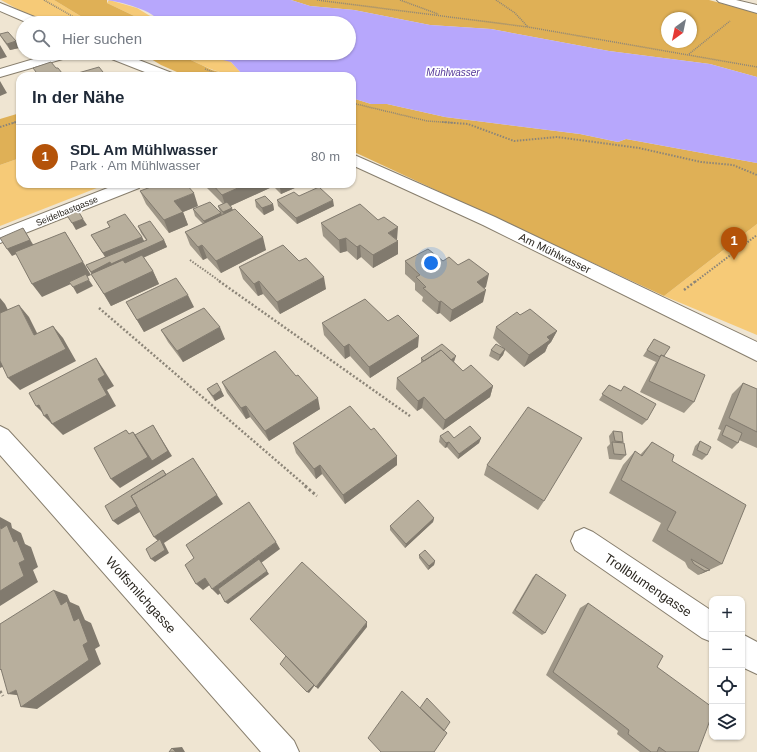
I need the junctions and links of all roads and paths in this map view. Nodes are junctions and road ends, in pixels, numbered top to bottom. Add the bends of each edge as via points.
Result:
1 (44, 0) edge
2 (317, 0) edge
3 (400, 0) edge
4 (496, 0) edge
5 (723, 0) edge
6 (0, 7) edge
7 (757, 9) edge
8 (21, 16) edge
9 (72, 16) edge
10 (444, 16) junction
11 (732, 20) dead end
12 (528, 27) junction
13 (688, 54) junction
14 (44, 60) edge
15 (127, 60) edge
16 (757, 67) edge
17 (205, 69) dead end
18 (157, 72) edge
19 (213, 72) edge
20 (0, 73) edge
21 (356, 104) edge
22 (16, 122) edge
23 (0, 127) edge
24 (356, 161) edge
25 (757, 175) edge
26 (123, 188) edge
27 (757, 235) edge
28 (0, 237) edge
29 (190, 260) dead end
30 (663, 306) junction
31 (99, 308) dead end
32 (757, 352) edge
33 (410, 416) dead end
34 (0, 437) edge
35 (317, 496) dead end
36 (584, 542) dead end
37 (709, 626) edge
38 (745, 650) edge
39 (757, 659) edge
40 (0, 691) edge
41 (3, 696) edge
42 (282, 752) edge

1 - 9 path
2 - 10 path
3 - 10 path
4 - 12 path via 515,13
5 - 7 street
6 - 8 street
10 - 12 path
11 - 13 path
12 - 13 path via 610,43
13 - 16 path
14 - 20 street
15 - 18 street
17 - 19 path
21 - 25 path via 426,121 468,124 514,141 557,137 601,142 700,162 733,165
22 - 23 path
24 - 30 street, Am Mühlwasser via 489,221
26 - 28 street, Seidelbastgasse
27 - 30 path
29 - 33 path
30 - 32 street, Am Mühlwasser
31 - 35 path
34 - 42 street, Wolfsmilchgasse via 32,476
36 - 37 street, Trollblumengasse
38 - 39 street
40 - 41 path

